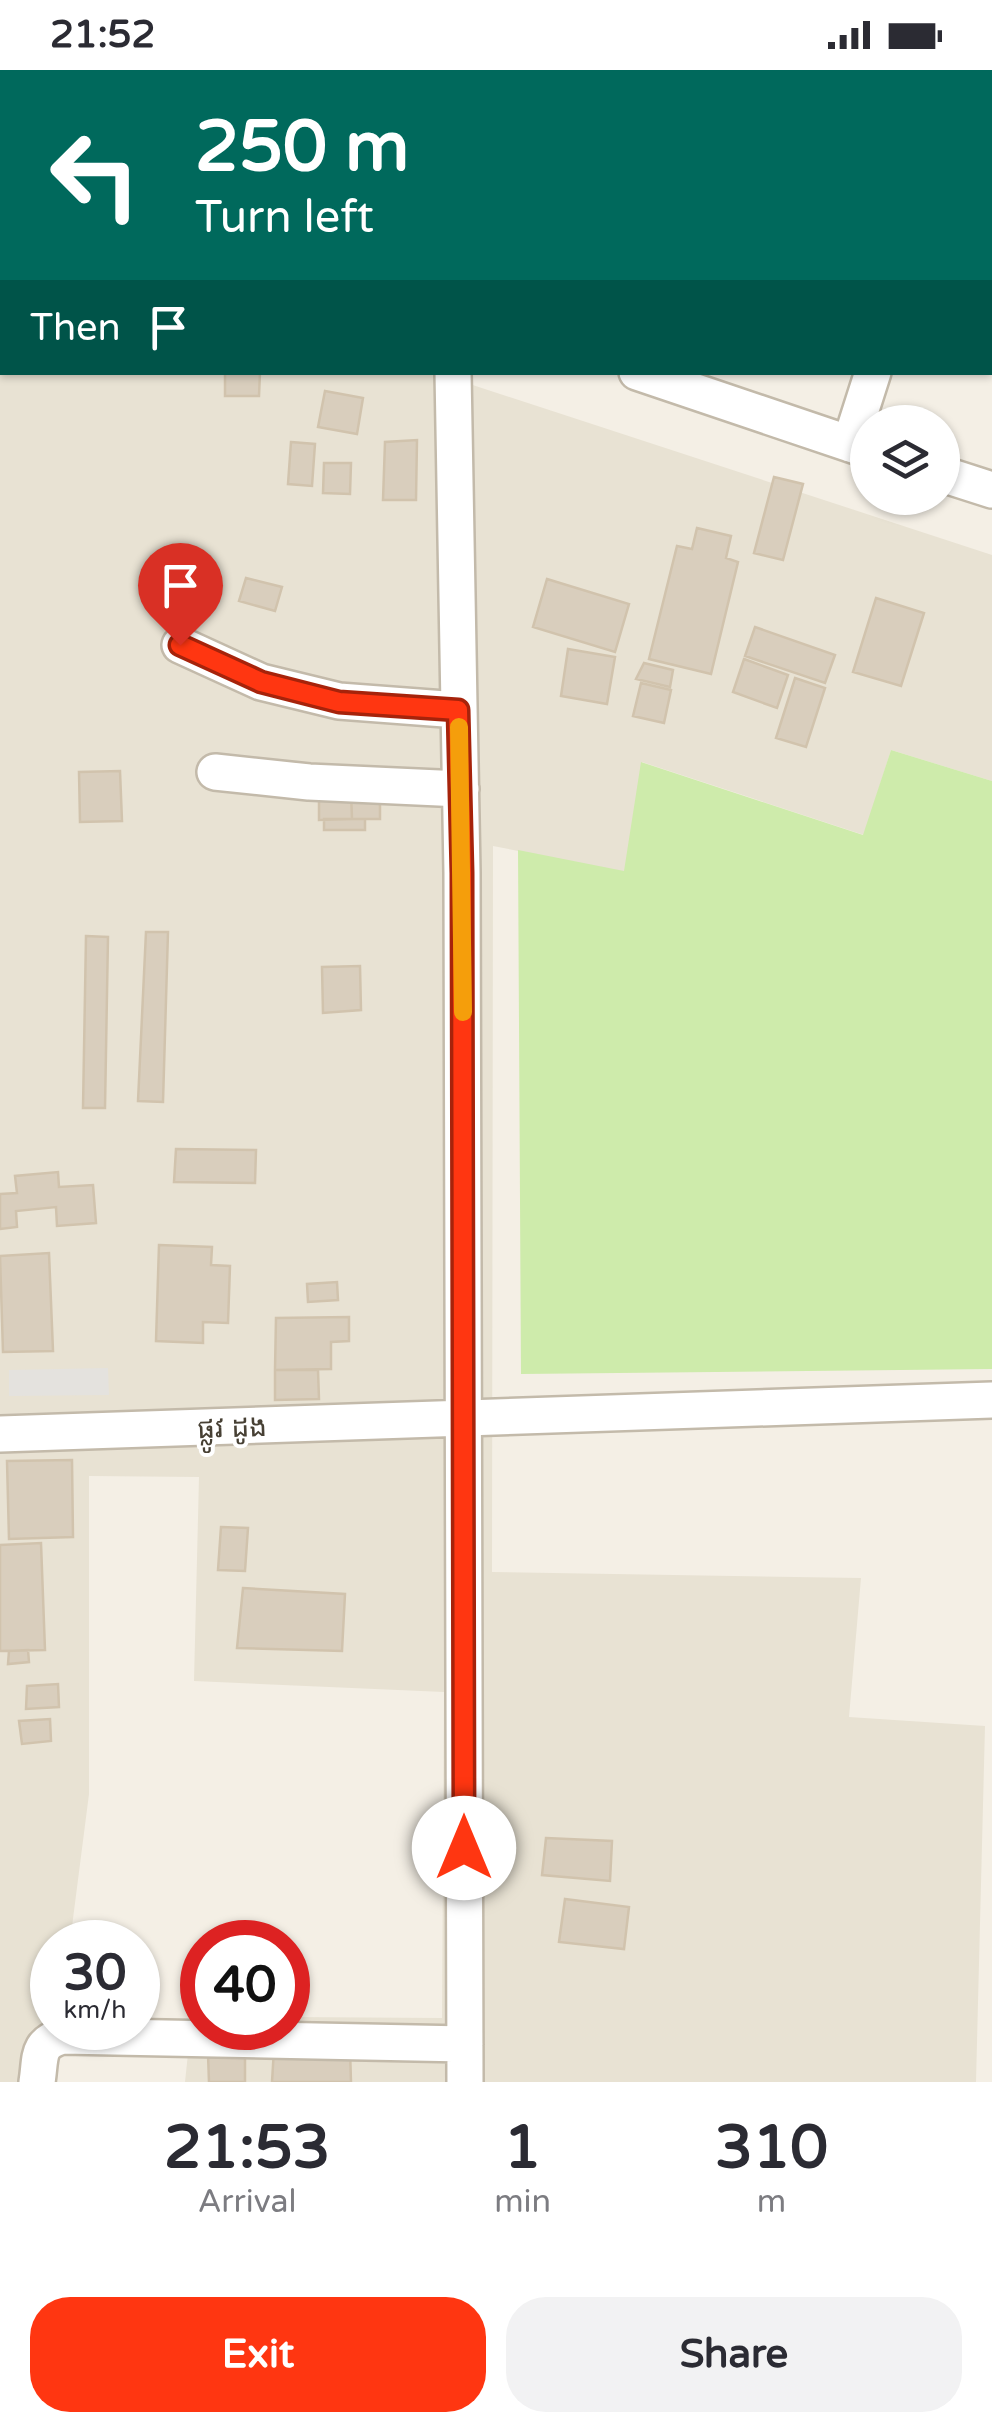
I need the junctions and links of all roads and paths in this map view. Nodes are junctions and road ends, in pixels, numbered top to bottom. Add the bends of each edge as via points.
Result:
1 (454, 375) edge
2 (652, 375) edge
3 (872, 375) edge
4 (867, 405) edge
5 (850, 444) edge
6 (960, 480) edge
7 (992, 490) edge
8 (180, 645) dead end
9 (458, 710) junction
10 (215, 772) dead end
11 (460, 789) junction
12 (992, 1400) edge
13 (464, 1418) junction
14 (0, 1434) edge
15 (466, 2044) junction
16 (38, 2082) edge
17 (466, 2082) edge

1 - 9 street
2 - 5 street
3 - 4 street
6 - 7 street
8 - 9 street via 261,682 339,702
9 - 11 street
10 - 11 street
11 - 13 street
12 - 13 street, ផ្លូវ ដូង
13 - 14 street, ផ្លូវ ដូង
13 - 15 street
15 - 16 street via 63,2036 42,2049
15 - 17 street

